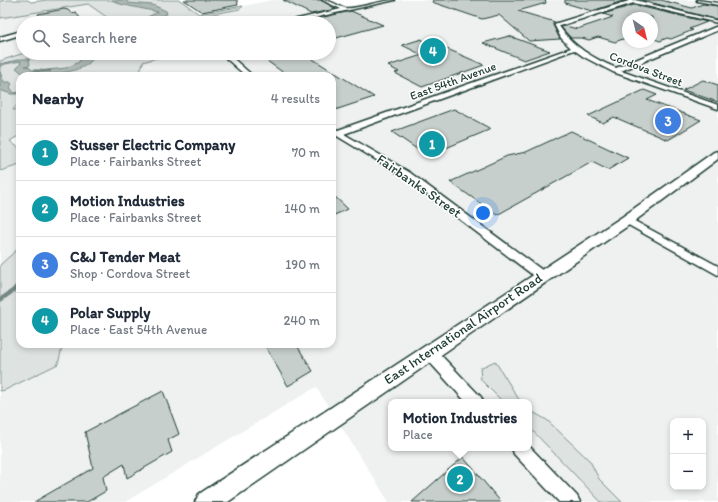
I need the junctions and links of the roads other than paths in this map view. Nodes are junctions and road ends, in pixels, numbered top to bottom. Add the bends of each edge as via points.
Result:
1 (324, 0) edge
2 (393, 0) edge
3 (699, 0) edge
4 (632, 1) edge
5 (718, 4) edge
6 (346, 10) junction
7 (317, 16) edge
8 (718, 22) edge
9 (718, 28) edge
10 (16, 35) edge
11 (0, 39) edge
12 (576, 48) junction
13 (231, 60) edge
14 (615, 71) junction
15 (245, 72) edge
16 (718, 108) edge
17 (336, 131) edge
18 (336, 132) edge
19 (718, 154) edge
20 (628, 220) junction
21 (718, 271) edge
22 (542, 276) junction
23 (429, 352) junction
24 (473, 399) edge
25 (523, 451) edge
26 (208, 502) edge
27 (571, 502) edge

1 - 6 street
2 - 6 street
3 - 5 street
4 - 8 street
4 - 12 street, Cordova Street via 556,25 560,35
6 - 7 street
9 - 14 street
10 - 11 street
12 - 14 street, Cordova Street
12 - 17 street, East 54th Avenue
13 - 15 street
14 - 16 street, Cordova Street
18 - 22 street, Fairbanks Street via 406,174
19 - 20 main road, East International Airport Road
20 - 21 street
20 - 22 main road, East International Airport Road
22 - 23 main road, East International Airport Road
23 - 24 street
23 - 26 main road, East International Airport Road
25 - 27 street

